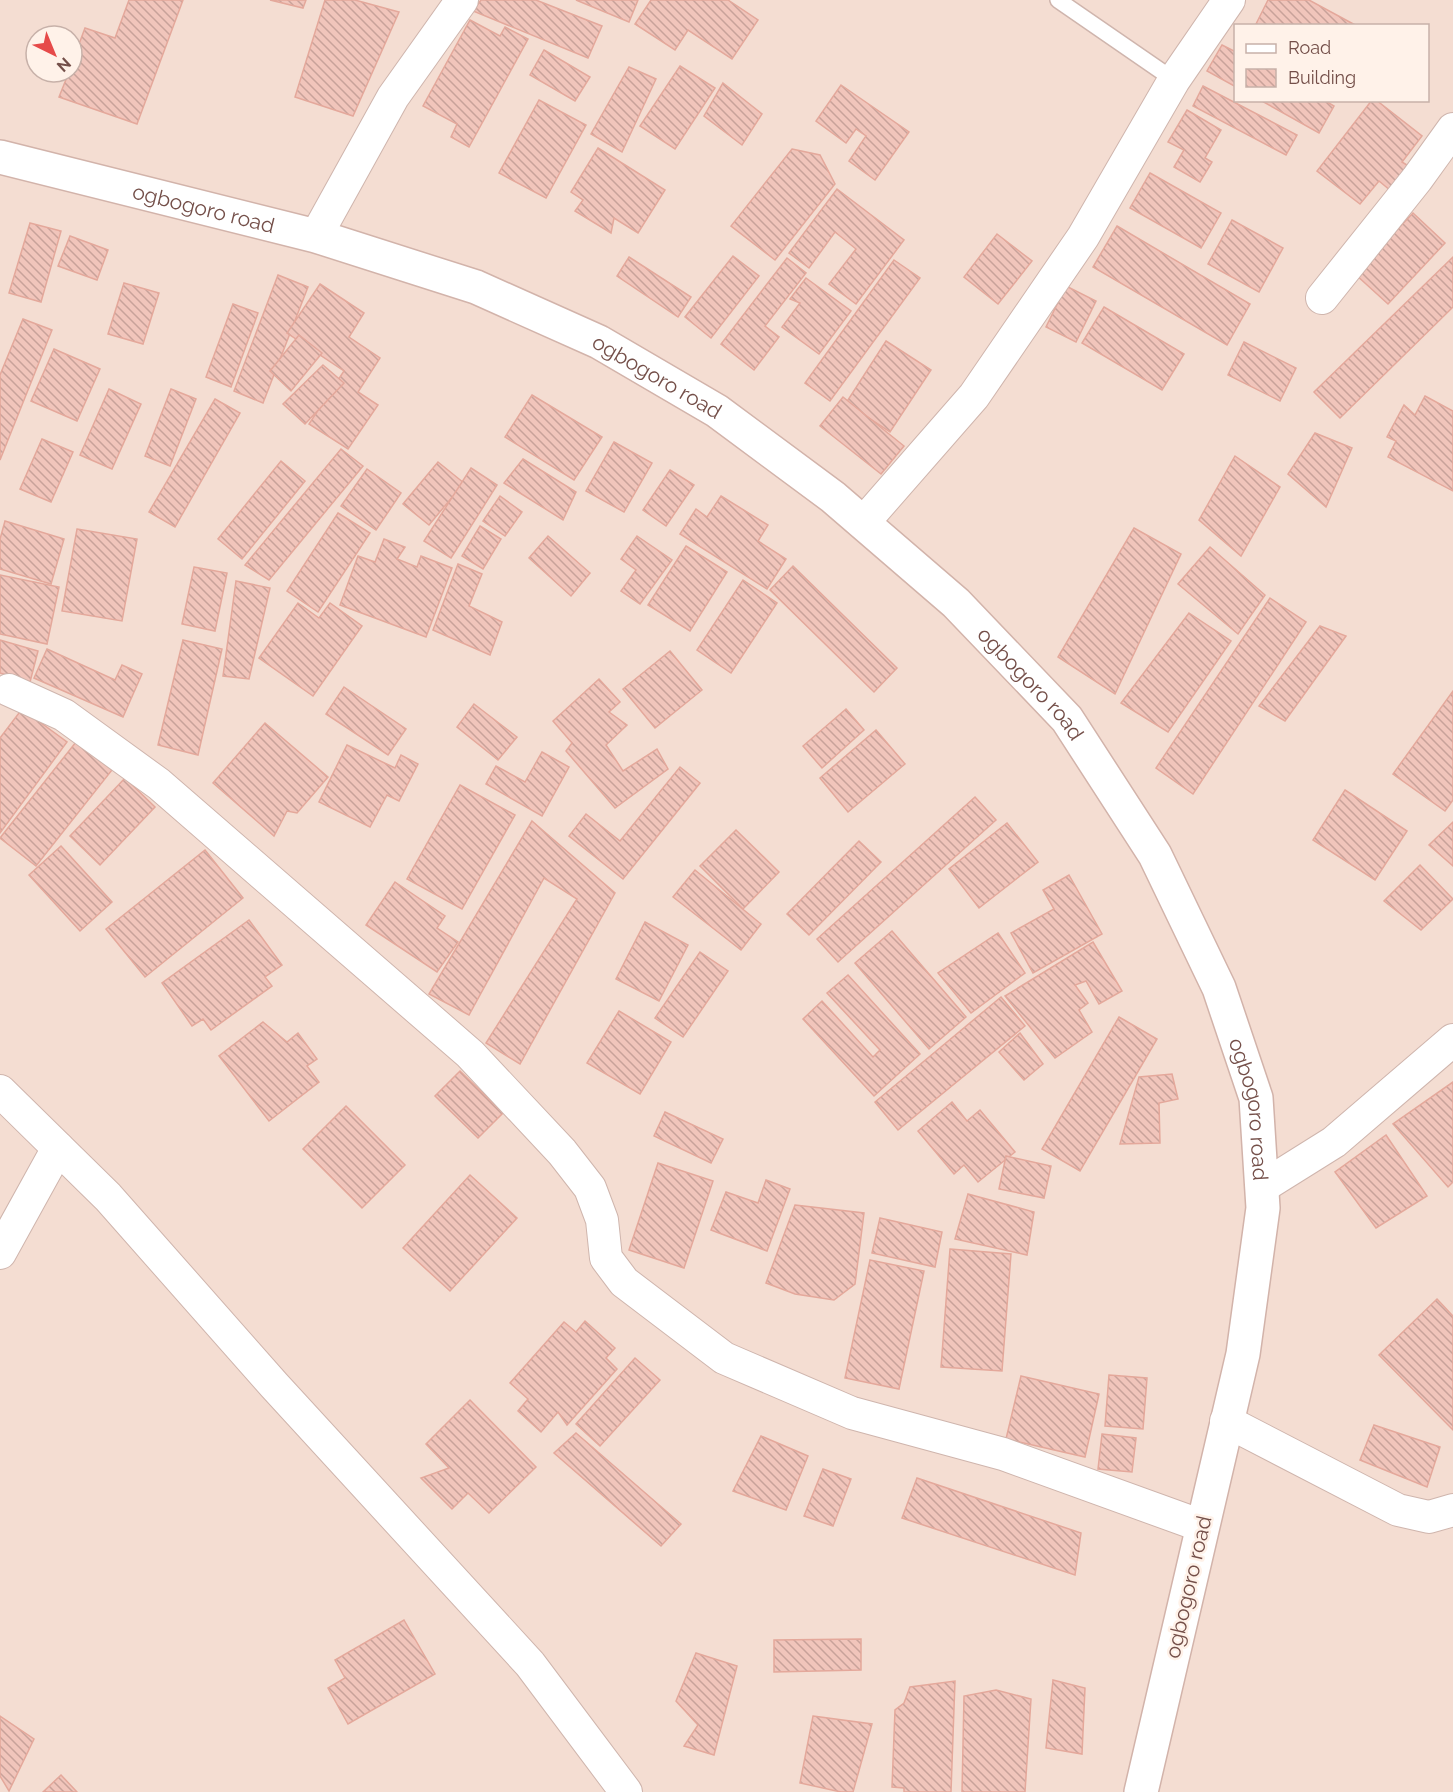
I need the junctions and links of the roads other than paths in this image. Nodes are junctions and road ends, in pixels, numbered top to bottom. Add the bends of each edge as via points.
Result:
1 (462, 0) edge
2 (1058, 0) edge
3 (1228, 0) edge
4 (1174, 80) junction
5 (1453, 129) edge
6 (0, 157) edge
7 (316, 236) junction
8 (1322, 298) dead end
9 (863, 524) junction
10 (9, 690) dead end
11 (1453, 1040) edge
12 (0, 1091) edge
13 (58, 1148) junction
14 (1262, 1187) junction
15 (0, 1253) edge
16 (1226, 1421) junction
17 (1453, 1510) edge
18 (1202, 1526) junction
19 (626, 1792) edge
20 (1141, 1792) edge

1 - 7 street via 393,98
2 - 4 lane
3 - 4 street
4 - 9 street via 1083,237 974,396
5 - 8 street
6 - 7 street, ogbogoro road
7 - 9 street, ogbogoro road via 476,287 599,342 717,411
9 - 14 street, ogbogoro road via 956,603 1067,719 1155,855 1219,988 1256,1098
10 - 18 street via 64,715 159,784 470,1054 591,1188 602,1220 606,1258 624,1282 724,1358 852,1413 1003,1454
11 - 14 street via 1334,1142
12 - 13 street
13 - 15 street
13 - 19 street via 108,1197 530,1664
14 - 16 street, ogbogoro road via 1263,1208 1243,1354
16 - 17 street via 1398,1510 1429,1517
16 - 18 street, ogbogoro road
18 - 20 street, ogbogoro road

